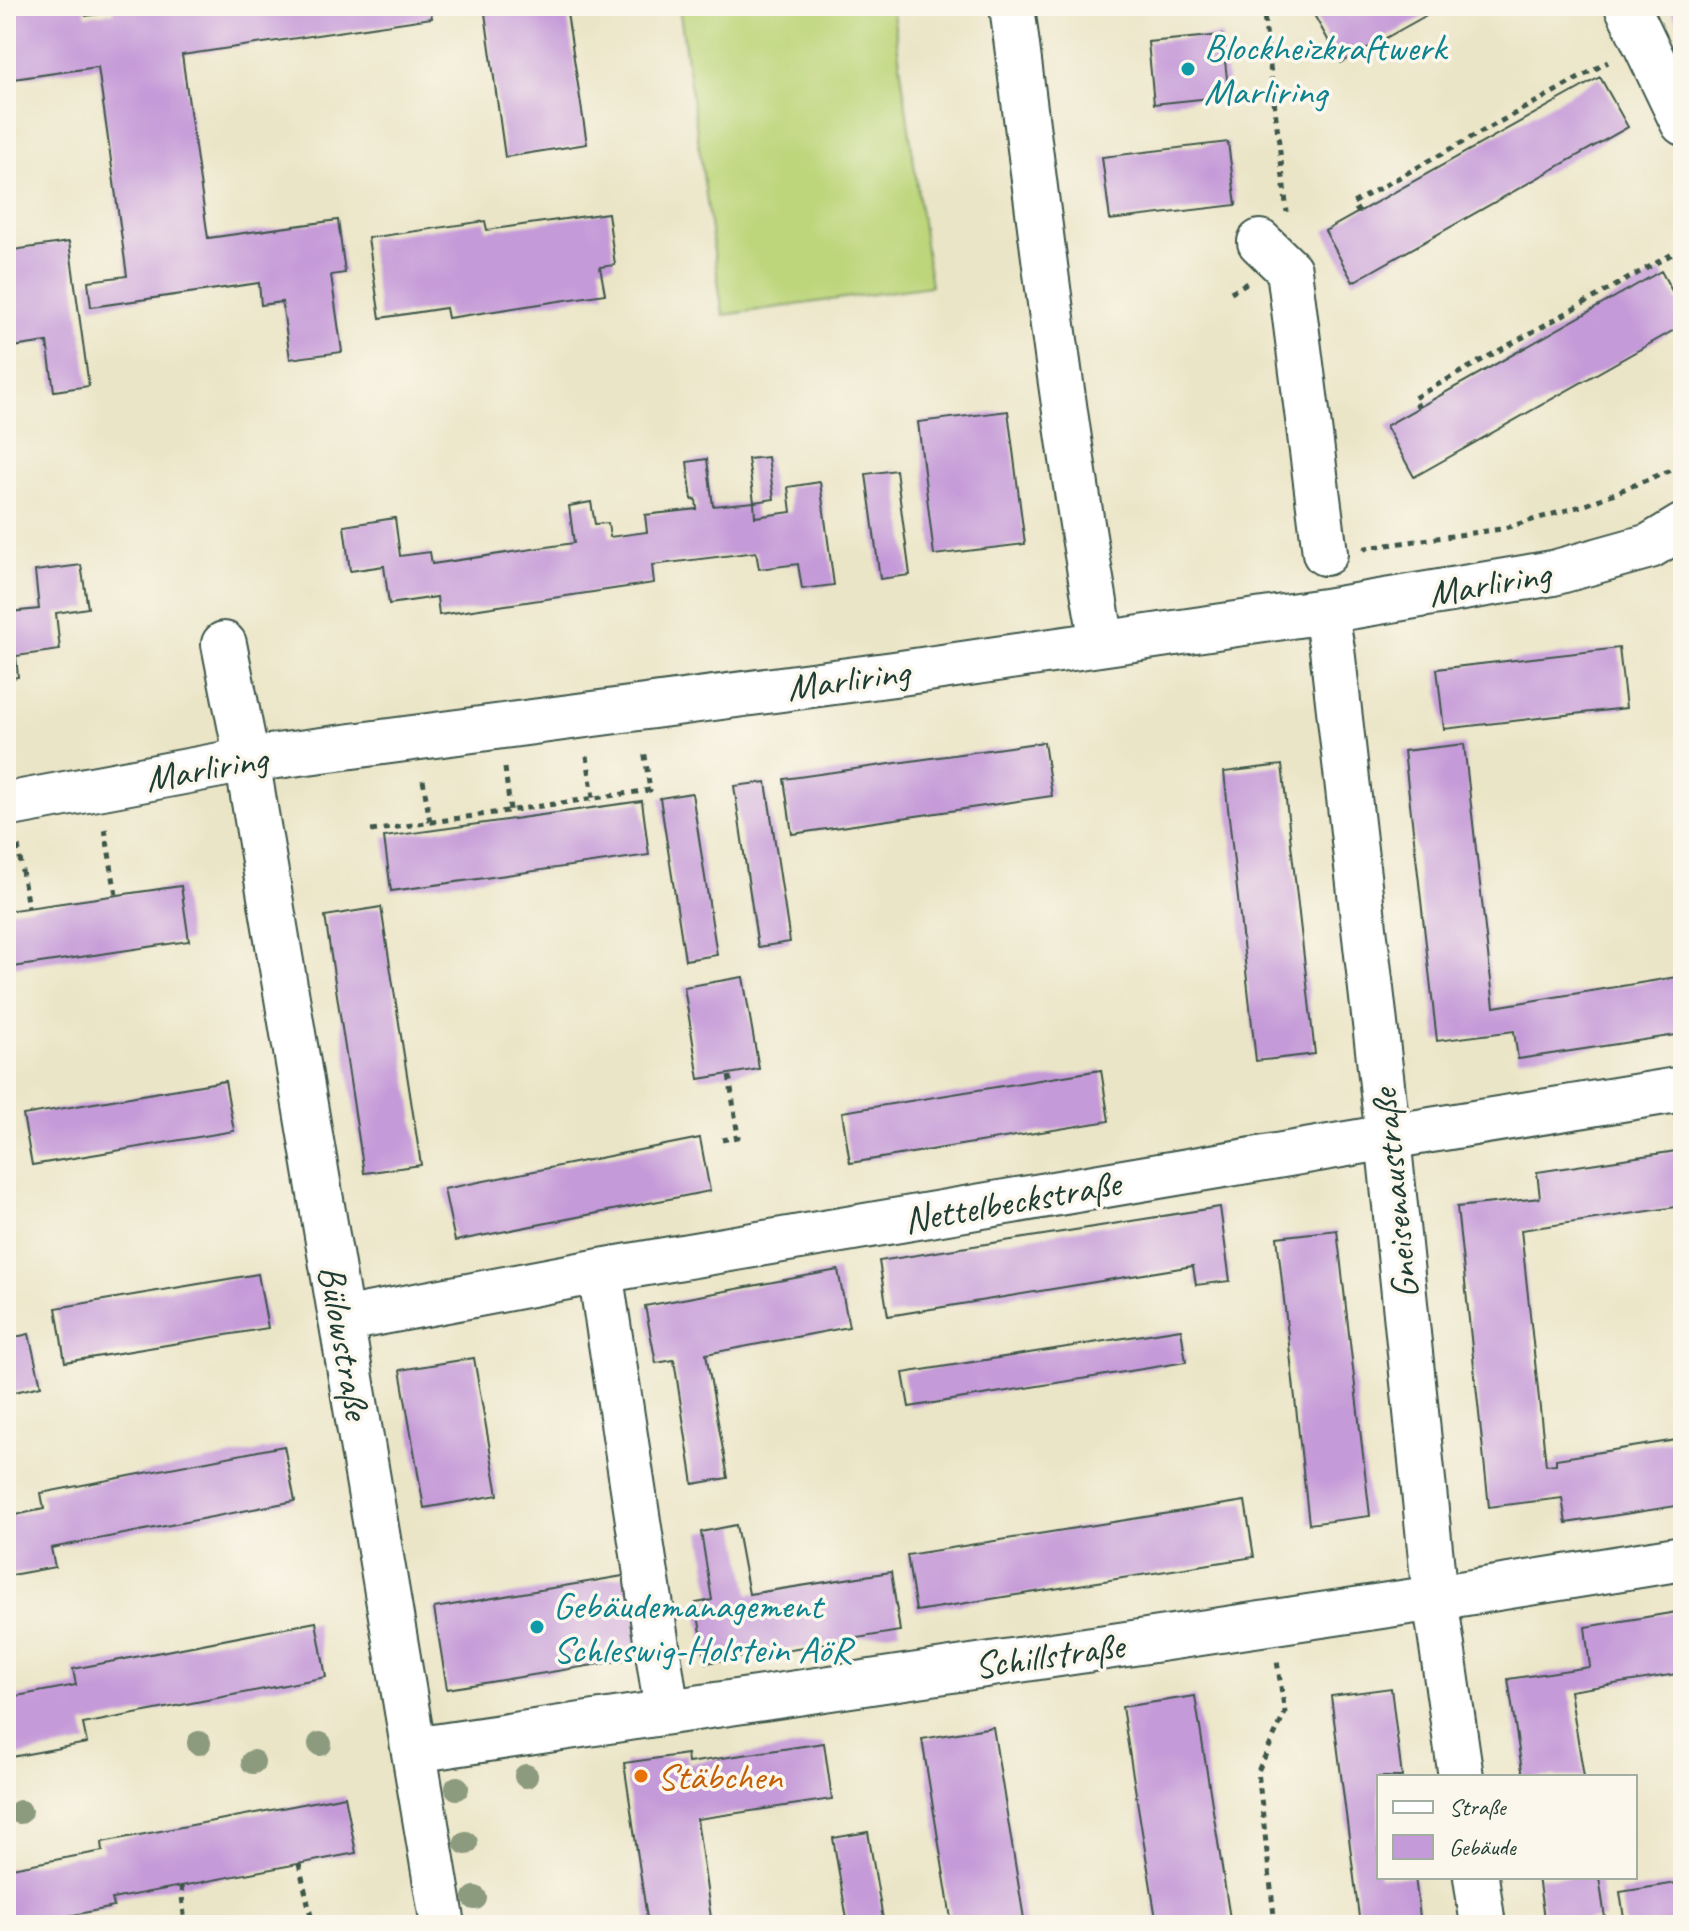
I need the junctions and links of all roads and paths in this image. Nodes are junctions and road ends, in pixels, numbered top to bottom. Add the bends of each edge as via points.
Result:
1 (1012, 6) edge
2 (1263, 6) edge
3 (1636, 24) edge
4 (1562, 87) junction
5 (1567, 95) dead end
6 (1683, 123) edge
7 (1494, 125) junction
8 (1499, 133) dead end
9 (1419, 166) junction
10 (1425, 175) dead end
11 (1359, 213) dead end
12 (1683, 248) edge
13 (1268, 249) junction
14 (1623, 281) junction
15 (1628, 290) dead end
16 (1231, 292) dead end
17 (1555, 319) junction
18 (1560, 328) dead end
19 (1480, 361) junction
20 (1486, 370) dead end
21 (1419, 408) dead end
22 (1683, 465) edge
23 (1683, 526) edge
24 (1345, 551) joint
25 (1325, 611) junction
26 (1102, 642) junction
27 (224, 644) dead end
28 (644, 748) dead end
29 (587, 756) dead end
30 (247, 760) junction
31 (505, 768) dead end
32 (423, 780) dead end
33 (593, 798) junction
34 (6, 805) edge
35 (510, 810) junction
36 (430, 822) junction
37 (105, 829) dead end
38 (371, 831) dead end
39 (18, 846) dead end
40 (116, 895) dead end
41 (28, 908) dead end
42 (729, 1074) dead end
43 (1683, 1089) edge
44 (1388, 1137) junction
45 (722, 1140) dead end
46 (600, 1271) junction
47 (341, 1320) junction
48 (1683, 1558) edge
49 (1435, 1598) junction
50 (1271, 1622) junction
51 (667, 1712) junction
52 (414, 1750) junction
53 (1461, 1775) edge
54 (299, 1864) dead end
55 (1476, 1879) edge
56 (181, 1886) dead end
57 (185, 1925) edge
58 (313, 1925) edge
59 (443, 1925) edge
60 (1275, 1925) edge
61 (1483, 1925) edge

1 - 26 street
2 - 13 path via 1289,236
3 - 4 path
3 - 6 street
4 - 5 path
4 - 7 path
7 - 8 path
7 - 9 path
9 - 10 path
9 - 11 path via 1353,203
12 - 14 path
13 - 16 path via 1267,272
13 - 24 street via 1289,270
14 - 15 path
14 - 17 path
17 - 18 path
17 - 19 path
19 - 20 path
19 - 21 path via 1414,398
22 - 24 path via 1588,504 1501,529
23 - 25 street, Marliring via 1650,546 1553,573
25 - 26 street, Marliring
25 - 44 street, Gneisenaustraße
26 - 30 street, Marliring
27 - 30 street, Bülowstraße
28 - 33 path via 650,790
29 - 33 path
30 - 34 street, Marliring
30 - 47 street, Bülowstraße
31 - 35 path
32 - 36 path
33 - 35 path
35 - 36 path
36 - 38 path
37 - 40 path
39 - 41 path
42 - 45 path via 738,1137
43 - 44 street, Nettelbeckstraße
44 - 46 street, Nettelbeckstraße
44 - 49 street, Gneisenaustraße
46 - 47 street, Nettelbeckstraße
46 - 51 street
47 - 52 street, Bülowstraße
48 - 49 street, Schillstraße
49 - 50 street, Schillstraße
49 - 53 street, Gneisenaustraße
50 - 51 street, Schillstraße
50 - 60 path via 1285,1713 1258,1771
51 - 52 street, Schillstraße
52 - 59 street, Bülowstraße
54 - 58 path
55 - 61 street
56 - 57 path

